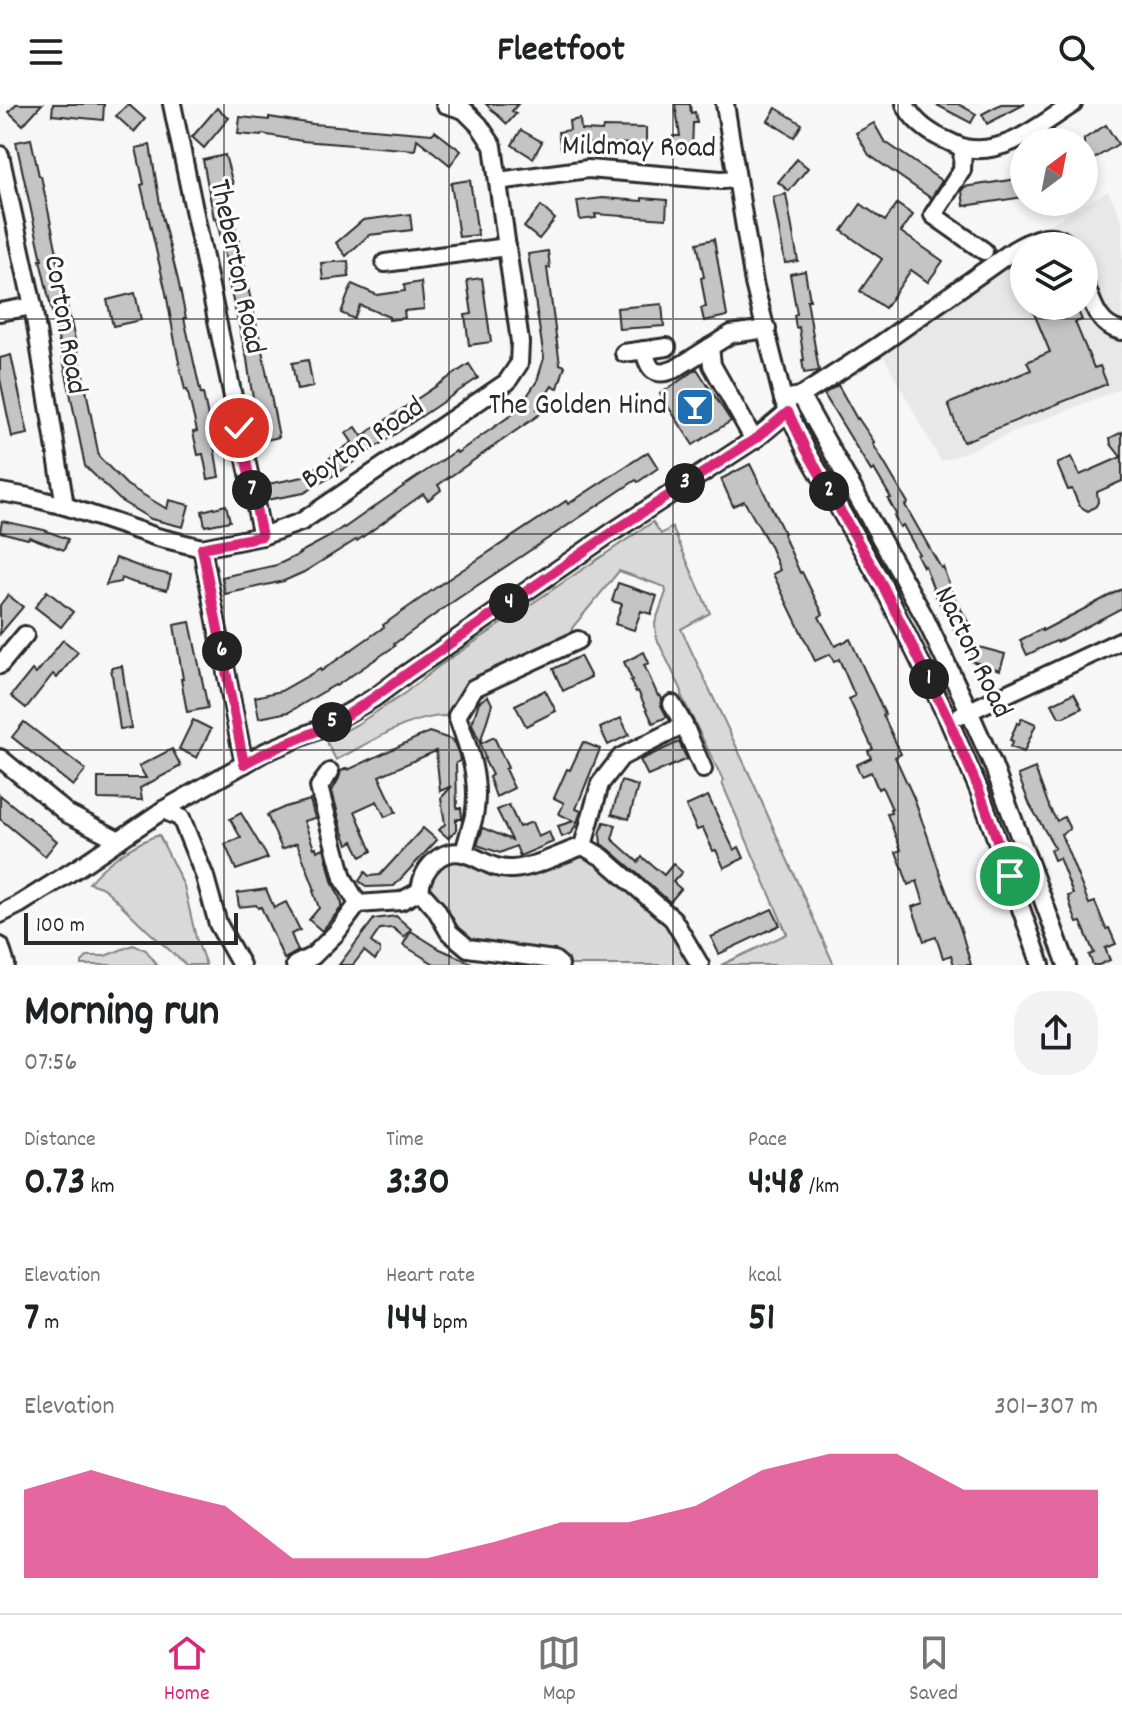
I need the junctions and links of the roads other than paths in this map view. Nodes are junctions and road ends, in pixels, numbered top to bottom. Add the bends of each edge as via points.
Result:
1 (172, 104) edge
2 (445, 104) edge
3 (725, 104) edge
4 (1073, 104) edge
5 (906, 107) edge
6 (963, 148) junction
7 (0, 155) edge
8 (736, 179) junction
9 (498, 181) junction
10 (507, 247) junction
11 (984, 251) dead end
12 (1010, 253) edge
13 (385, 263) dead end
14 (33, 306) junction
15 (0, 312) edge
16 (1098, 315) edge
17 (767, 329) junction
18 (1121, 331) edge
19 (667, 347) dead end
20 (710, 347) junction
21 (644, 350) junction
22 (624, 353) dead end
23 (801, 396) junction
24 (786, 406) junction
25 (754, 440) junction
26 (0, 492) edge
27 (65, 506) junction
28 (262, 536) junction
29 (202, 548) junction
30 (25, 635) dead end
31 (578, 640) dead end
32 (1122, 640) edge
33 (0, 665) edge
34 (672, 704) dead end
35 (969, 711) junction
36 (949, 721) junction
37 (684, 725) junction
38 (0, 758) edge
39 (244, 764) junction
40 (703, 769) dead end
41 (330, 772) dead end
42 (163, 810) junction
43 (119, 840) junction
44 (583, 846) junction
45 (464, 853) junction
46 (420, 891) junction
47 (358, 904) junction
48 (0, 914) edge
49 (0, 946) edge
50 (468, 948) junction
51 (6, 965) edge
52 (241, 965) edge
53 (295, 965) edge
54 (461, 965) edge
55 (560, 965) edge
56 (700, 965) edge
57 (1041, 965) edge
58 (1067, 965) edge

1 - 28 street, Theberton Road
2 - 9 street via 464,110 479,125 493,146
3 - 8 street, Nacton Road
4 - 6 street via 1010,143
5 - 6 street via 918,123
6 - 11 street via 962,170 933,215
7 - 14 street, Corton Road
8 - 9 street, Mildmay Road via 588,169
8 - 17 street, Nacton Road
9 - 10 street, Boyton Road
10 - 13 street
10 - 28 street, Boyton Road via 520,342 519,364 507,382 301,522
12 - 23 street
14 - 15 street
14 - 27 street, Corton Road
16 - 18 street via 1104,324
17 - 20 street via 731,334
17 - 24 street, Nacton Road
19 - 21 street
20 - 21 street via 665,373 650,369
20 - 25 street via 712,365
21 - 22 street
23 - 24 street
23 - 35 street, Nacton Road via 924,616
24 - 25 street
24 - 36 street, Nacton Road
25 - 39 street via 374,698
26 - 27 street, Boyton Road
27 - 29 street, Boyton Road
28 - 29 street, Boyton Road
29 - 39 street
30 - 33 street
31 - 45 street via 474,688 457,716 475,778 474,814
32 - 35 street
34 - 37 street
35 - 36 street
35 - 58 street, Nacton Road
36 - 57 street, Nacton Road
37 - 40 street
37 - 44 street via 621,757 600,784
38 - 43 street via 68,814
39 - 42 street
41 - 47 street via 319,787 343,878
42 - 43 street
42 - 52 street via 181,818 218,924
43 - 48 street
44 - 45 street via 512,869 492,867
44 - 56 street via 673,919
45 - 46 street via 437,858 425,870
46 - 47 street via 401,901
46 - 50 street via 449,932
47 - 53 street via 313,956
49 - 51 street
50 - 54 street
50 - 55 street

